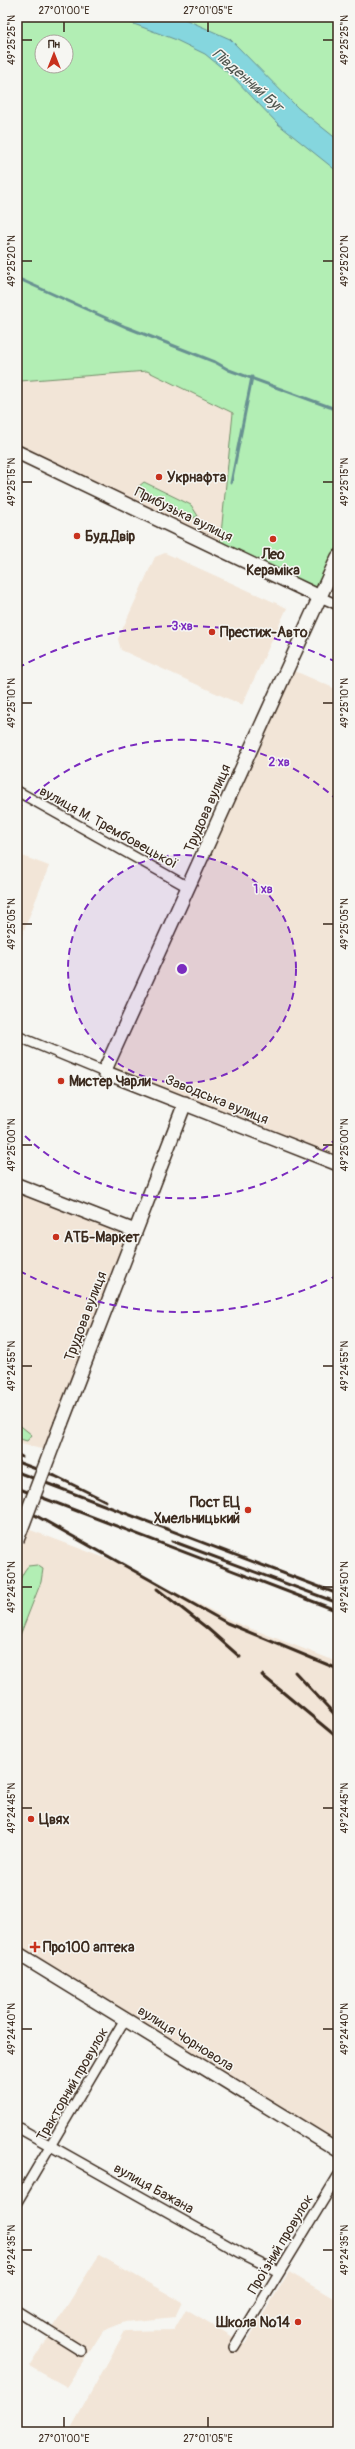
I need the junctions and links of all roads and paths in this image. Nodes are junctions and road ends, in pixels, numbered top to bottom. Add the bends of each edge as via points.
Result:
1 (17, 452) edge
2 (338, 557) edge
3 (320, 597) junction
4 (338, 605) edge
5 (17, 791) edge
6 (188, 887) junction
7 (17, 1036) edge
8 (104, 1072) junction
9 (185, 1103) junction
10 (338, 1164) edge
11 (17, 1185) edge
12 (135, 1231) junction
13 (17, 1540) edge
14 (17, 1953) edge
15 (125, 2019) junction
16 (17, 2127) edge
17 (52, 2146) junction
18 (338, 2150) edge
19 (338, 2176) edge
20 (17, 2202) edge
21 (279, 2272) junction
22 (17, 2311) edge
23 (234, 2347) dead end
24 (81, 2352) dead end

1 - 3 main road, Прибузька вулиця
2 - 3 main road, Трудова вулиця
3 - 4 street, Прибузька вулиця
3 - 6 main road, Трудова вулиця
5 - 6 street, вулиця М. Трембовецької
6 - 8 main road, Трудова вулиця
7 - 8 street, Заводська вулиця
8 - 9 main road, Заводська вулиця
9 - 10 main road, Заводська вулиця
9 - 12 main road, Трудова вулиця
11 - 12 main road
12 - 13 main road, Трудова вулиця, bridge
14 - 15 main road, вулиця Чорновола
15 - 17 street, Тракторний провулок
15 - 18 main road, вулиця Чорновола
16 - 17 street, вулиця Бажана
17 - 20 street, Тракторний провулок
17 - 21 street, вулиця Бажана
19 - 21 street, Проїзний провулок
21 - 23 street, Проїзний провулок
22 - 24 street

